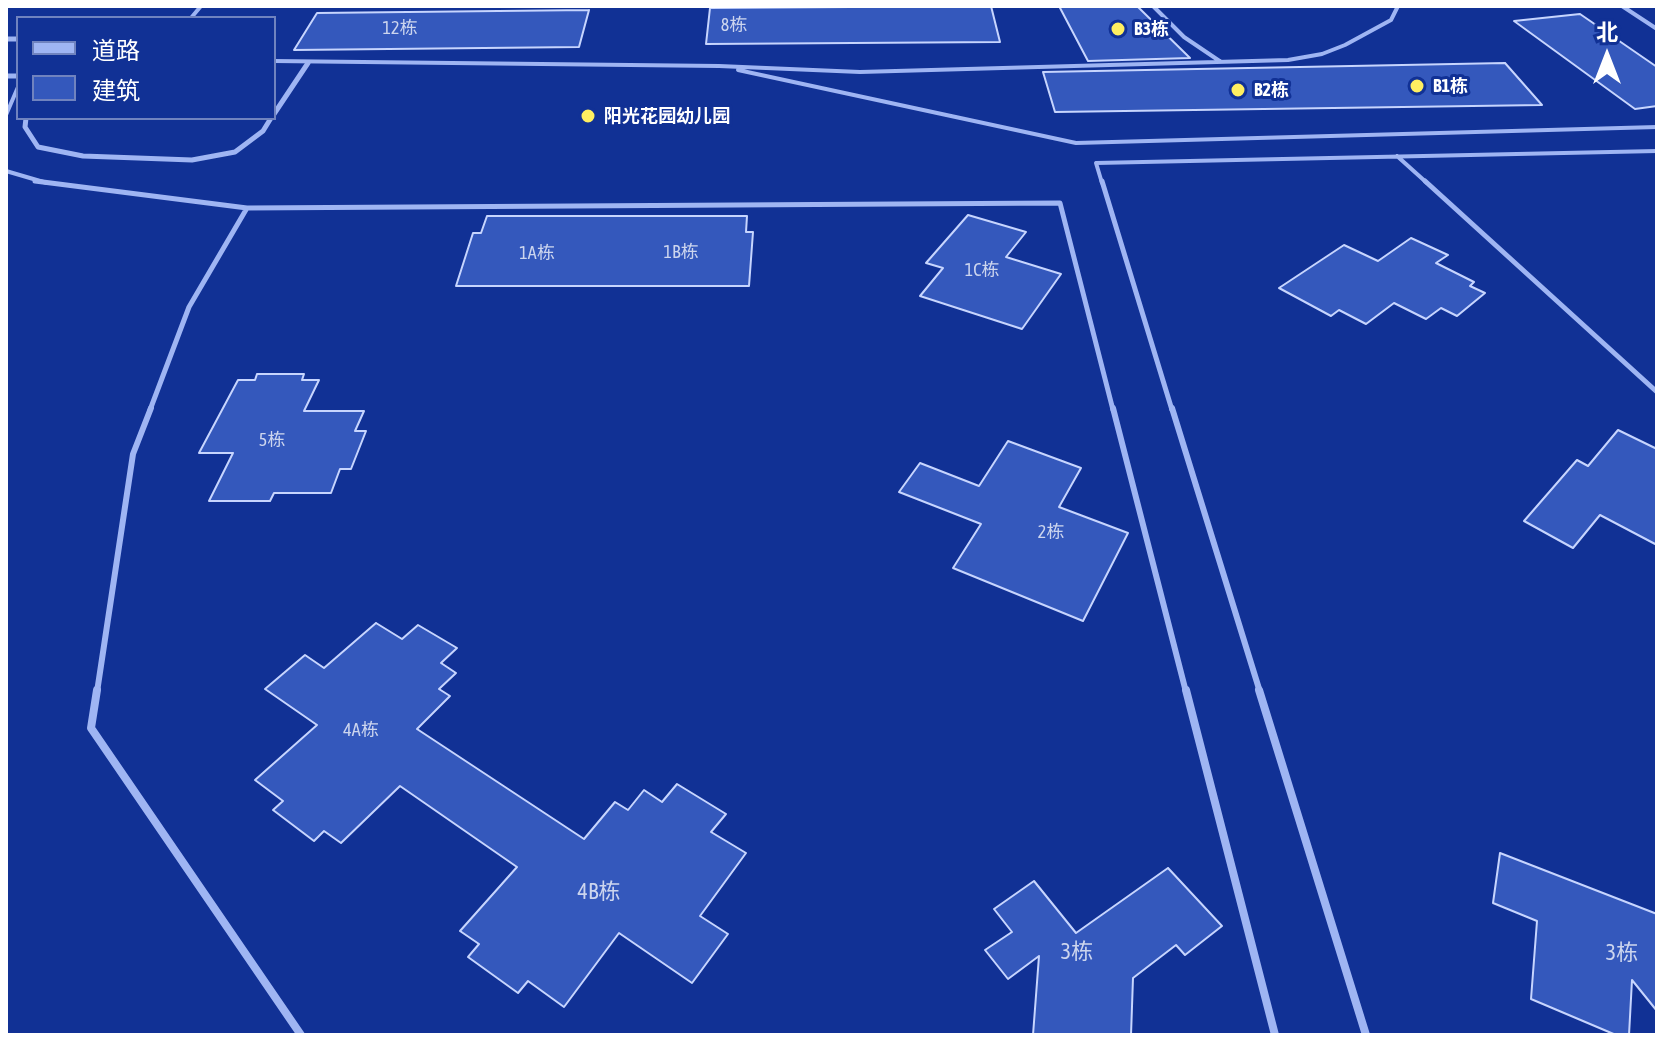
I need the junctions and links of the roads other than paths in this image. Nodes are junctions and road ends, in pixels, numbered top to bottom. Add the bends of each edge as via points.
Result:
1 (1153, 6) edge
2 (1398, 6) edge
3 (1407, 6) edge
4 (1622, 6) edge
5 (1657, 29) edge
6 (276, 61) edge
7 (1222, 62) junction
8 (308, 63) junction
9 (719, 66) junction
10 (16, 92) edge
11 (276, 111) edge
12 (6, 115) edge
13 (26, 120) edge
14 (270, 120) edge
15 (1657, 127) edge
16 (1657, 151) edge
17 (1397, 156) junction
18 (6, 171) edge
19 (247, 208) junction
20 (1657, 392) edge
21 (301, 1035) edge
22 (1275, 1035) edge
23 (1366, 1035) edge

1 - 7 lane via 1184,37
2 - 3 lane
2 - 7 lane via 1391,20 1322,54
4 - 5 lane
6 - 8 lane
7 - 9 lane via 860,72
8 - 9 lane
8 - 11 street
9 - 15 lane via 1076,143
10 - 12 lane
13 - 14 street via 38,147 83,156 192,160 235,152
16 - 17 lane
17 - 20 lane
17 - 23 lane via 1096,163
18 - 19 lane via 37,182
19 - 21 lane via 189,307 133,454 91,728
19 - 22 lane via 1060,203

